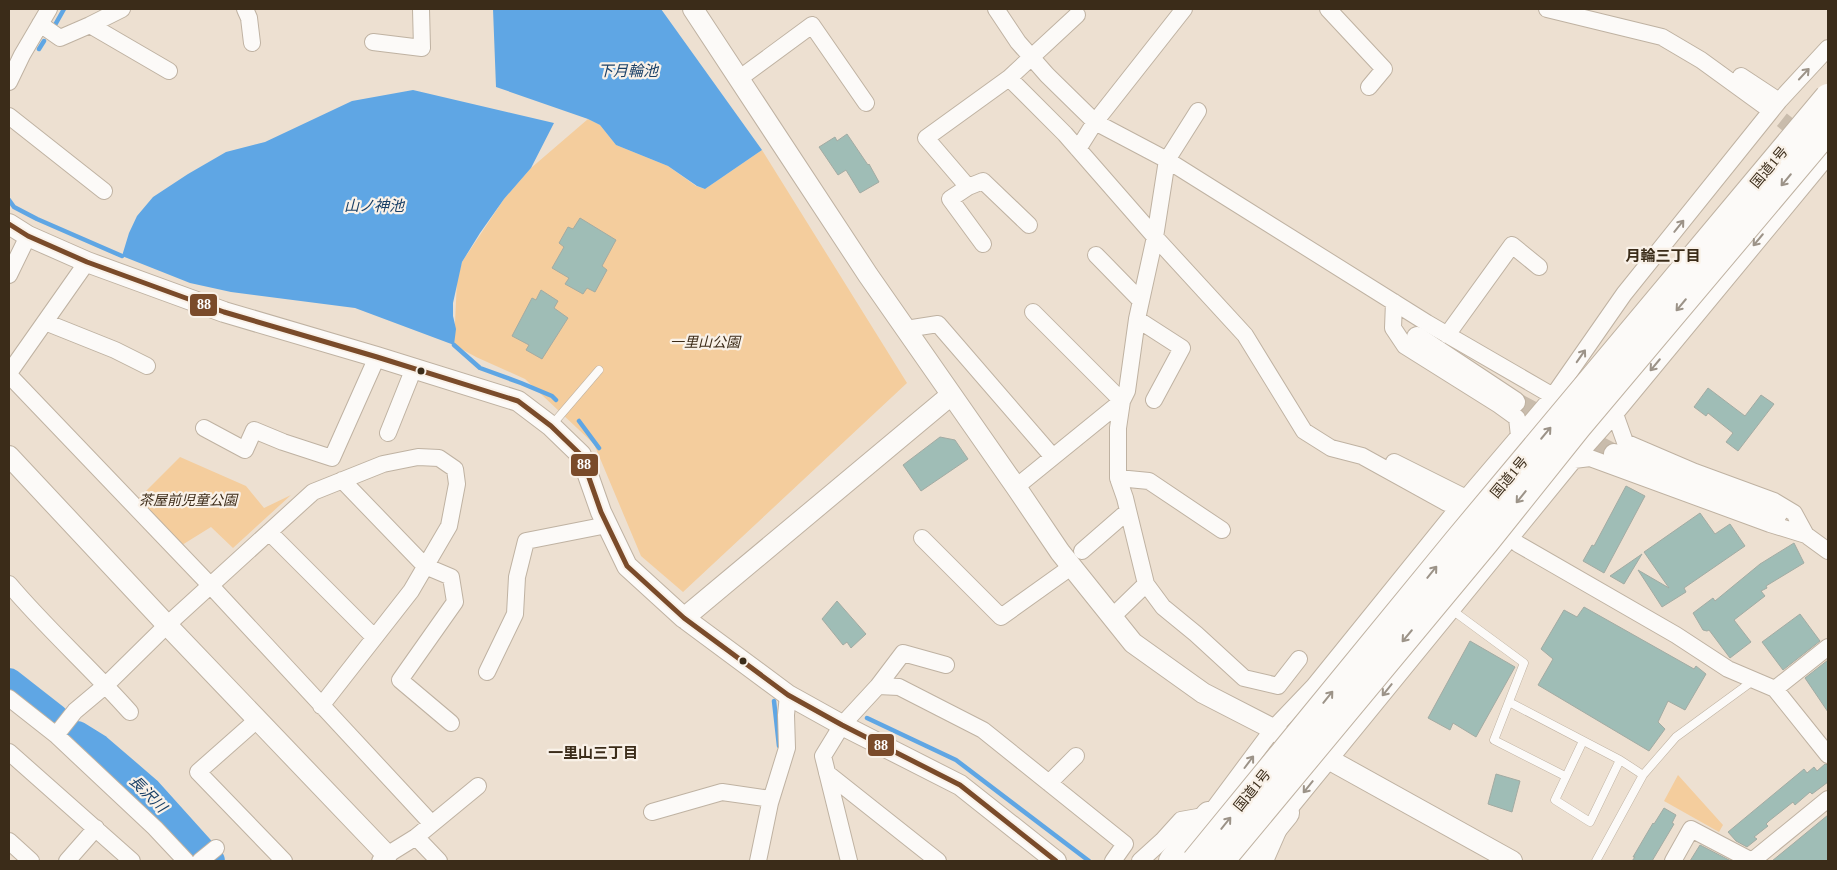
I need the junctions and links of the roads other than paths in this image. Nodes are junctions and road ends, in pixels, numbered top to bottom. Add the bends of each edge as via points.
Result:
1 (49, 9) edge
2 (122, 9) edge
3 (246, 9) edge
4 (421, 9) edge
5 (693, 9) edge
6 (996, 9) edge
7 (1184, 9) edge
8 (1328, 9) edge
9 (1553, 10) edge
10 (1077, 15) dead end
11 (40, 24) junction
12 (90, 25) junction
13 (373, 42) dead end
14 (252, 43) dead end
15 (1828, 48) edge
16 (1032, 57) junction
17 (169, 71) dead end
18 (740, 78) junction
19 (1009, 78) junction
20 (9, 82) edge
21 (1369, 87) dead end
22 (1828, 97) edge
23 (866, 103) dead end
24 (1769, 108) junction
25 (1198, 111) dead end
26 (9, 116) edge
27 (1095, 122) junction
28 (1828, 130) edge
29 (1078, 149) junction
30 (1167, 160) junction
31 (1826, 162) edge
32 (968, 187) junction
33 (104, 191) dead end
34 (9, 224) edge
35 (1029, 225) dead end
36 (28, 236) junction
37 (1155, 237) junction
38 (983, 244) dead end
39 (1096, 255) dead end
40 (87, 262) junction
41 (1539, 267) dead end
42 (9, 275) edge
43 (1141, 301) junction
44 (1394, 302) junction
45 (1032, 312) dead end
46 (1137, 319) junction
47 (45, 322) junction
48 (906, 329) junction
49 (1447, 335) junction
50 (1417, 337) joint
51 (377, 357) junction
52 (147, 366) dead end
53 (414, 368) junction
54 (599, 370) dead end
55 (9, 374) edge
56 (951, 394) junction
57 (1553, 396) junction
58 (1154, 400) dead end
59 (1122, 401) junction
60 (1515, 402) tunnel mouth
61 (1614, 414) junction
62 (551, 426) junction
63 (204, 428) dead end
64 (388, 433) dead end
65 (1519, 436) junction
66 (1330, 448) junction
67 (1614, 454) tunnel mouth
68 (9, 456) edge
69 (1053, 457) junction
70 (1574, 460) junction
71 (1118, 478) junction
72 (342, 480) junction
73 (1016, 487) junction
74 (1466, 498) junction
75 (1449, 510) junction
76 (1128, 511) junction
77 (1777, 514) joint
78 (608, 525) junction
79 (1222, 530) dead end
80 (269, 532) junction
81 (1806, 535) junction
82 (922, 538) dead end
83 (1513, 540) junction
84 (1828, 551) edge
85 (1077, 559) junction
86 (425, 566) junction
87 (9, 584) edge
88 (1146, 584) junction
89 (210, 585) junction
90 (1452, 610) junction
91 (684, 618) junction
92 (1112, 618) junction
93 (167, 625) junction
94 (374, 637) junction
95 (1828, 647) edge
96 (1299, 659) dead end
97 (946, 665) dead end
98 (487, 672) dead end
99 (1754, 680) junction
100 (106, 684) junction
101 (878, 686) junction
102 (1775, 689) junction
103 (788, 695) junction
104 (9, 698) edge
105 (1509, 702) junction
106 (321, 706) junction
107 (130, 712) dead end
108 (258, 719) junction
109 (450, 723) dead end
110 (842, 725) junction
111 (1274, 730) junction
112 (56, 735) junction
113 (1583, 741) junction
114 (9, 752) edge
115 (1828, 755) edge
116 (1076, 756) dead end
117 (1330, 760) junction
118 (1620, 760) junction
119 (827, 773) junction
120 (1643, 775) junction
121 (1565, 776) junction
122 (1049, 783) junction
123 (478, 786) dead end
124 (771, 799) junction
125 (1828, 799) edge
126 (652, 812) dead end
127 (1286, 814) junction
128 (1209, 815) junction
129 (432, 824) junction
130 (96, 828) junction
131 (416, 837) junction
132 (9, 841) edge
133 (216, 848) dead end
134 (384, 858) edge
135 (31, 861) edge
136 (67, 861) edge
137 (132, 861) edge
138 (186, 861) edge
139 (200, 861) edge
140 (284, 861) edge
141 (439, 861) edge
142 (758, 861) edge
143 (849, 861) edge
144 (938, 861) edge
145 (1056, 861) edge
146 (1113, 861) edge
147 (1140, 861) edge
148 (1172, 861) edge
149 (1195, 861) edge
150 (1221, 861) edge
151 (1247, 861) edge
152 (1265, 861) edge
153 (1512, 861) edge
154 (1596, 861) edge
155 (1673, 861) edge

1 - 11 street
2 - 12 street
3 - 14 street
4 - 13 street via 422,48
5 - 18 street
6 - 16 street
7 - 27 street
8 - 21 street via 1384,69
9 - 24 street via 1662,37 1689,53 1695,46
10 - 16 street
11 - 12 street via 60,38
11 - 20 street
12 - 17 street
24 -> 15 street
16 - 19 street
16 - 27 street
18 - 23 street via 812,25
18 - 48 street
19 - 29 street
19 - 32 street via 926,138
149 -> 22 highway, 国道1号, bridge via 1456,541
57 -> 24 street via 1624,294
25 - 30 street
26 - 33 street
27 - 29 street
27 - 30 street
28 -> 150 highway, 国道1号, bridge via 1578,426
29 - 37 street
30 - 37 street
30 - 44 street
31 -> 61 street
32 - 35 street via 983,181
32 - 38 street via 950,198
34 - 36 street
36 - 40 street
36 - 42 street
37 - 43 street
37 - 66 street via 1246,335 1304,431
39 - 43 street
40 - 47 street
40 - 51 street via 224,312
41 - 49 street via 1512,245
43 - 46 street
44 - 49 street
44 - 50 street
44 - 65 street via 1393,328 1405,346 1516,418
45 - 59 street
46 - 58 street via 1182,348
46 - 59 street via 1127,391
47 - 52 street
47 - 55 street
48 - 56 street
48 - 69 street via 938,324
49 - 57 street
50 - 60 street
51 - 53 street
51 - 63 street via 332,458 254,430 245,450
53 - 62 street via 518,401
53 - 64 street
54 - 62 lane
55 - 89 street
56 - 73 street
56 - 91 street
57 - 65 street
59 - 69 street
59 - 71 street via 1118,428
61 - 70 street
61 - 81 street via 1625,442 1774,501 1794,513
62 - 78 street via 580,455
65 - 74 street
66 - 74 street via 1367,449
66 - 75 street via 1358,467
67 - 77 street
68 - 93 street
69 - 73 street
70 - 81 street via 1590,458
70 - 83 street
71 - 76 street
71 - 79 street via 1148,481
72 - 80 street via 313,492
72 - 86 street
72 - 86 street via 383,464 418,457 439,458 455,470 458,484 449,526
73 - 85 street via 1060,552
74 - 75 street
75 - 111 street via 1314,686
76 - 85 street
76 - 88 street
77 - 81 street
78 - 91 street via 627,566
78 - 98 street via 526,540 517,577 515,614
80 - 89 street
80 - 94 street
81 - 84 street
82 - 85 street via 1001,618
83 - 90 street
83 - 99 street via 1669,620 1676,635 1728,669
85 - 92 street
86 - 94 street via 411,590
86 - 109 street via 451,577 455,602 400,680
87 - 100 street
88 - 92 street
88 - 96 street via 1163,607 1244,678 1278,686
89 - 93 street
89 - 106 street
90 - 105 lane via 1524,663
90 -> 117 street
91 - 103 street
92 - 111 street via 1133,643 1203,693
93 - 100 street
93 - 108 street
94 - 106 street
95 - 102 street
97 - 101 street via 903,653
99 - 102 street
99 - 120 lane via 1676,737
100 - 107 street
100 - 112 street via 75,711
101 - 110 street
101 - 122 street via 899,687 983,730
102 - 115 street
103 - 110 street
103 - 124 street via 787,748
104 - 112 street
105 - 113 lane
105 - 121 lane via 1494,740
106 - 129 street
108 - 134 street
108 - 140 street via 198,772
110 - 119 street via 823,756
110 - 145 street via 960,785
111 - 117 street via 1303,751
128 -> 111 street
112 - 138 street via 156,828
113 - 118 lane
113 - 121 lane
114 - 130 street
116 - 122 street
117 -> 127 street
117 - 153 street
118 - 120 lane
118 - 121 lane via 1590,822 1555,800
119 - 143 street
119 - 144 street
120 - 154 lane
122 - 146 street via 1125,844
123 - 129 street
124 - 126 street via 722,792
124 - 142 street
125 - 155 street via 1752,861 1691,829
127 - 151 highway
127 - 152 street
128 - 147 street via 1181,820
128 - 148 highway
129 - 131 street
130 - 136 street
130 - 137 street
131 - 134 street
131 - 141 street
132 - 135 street
133 - 139 street

